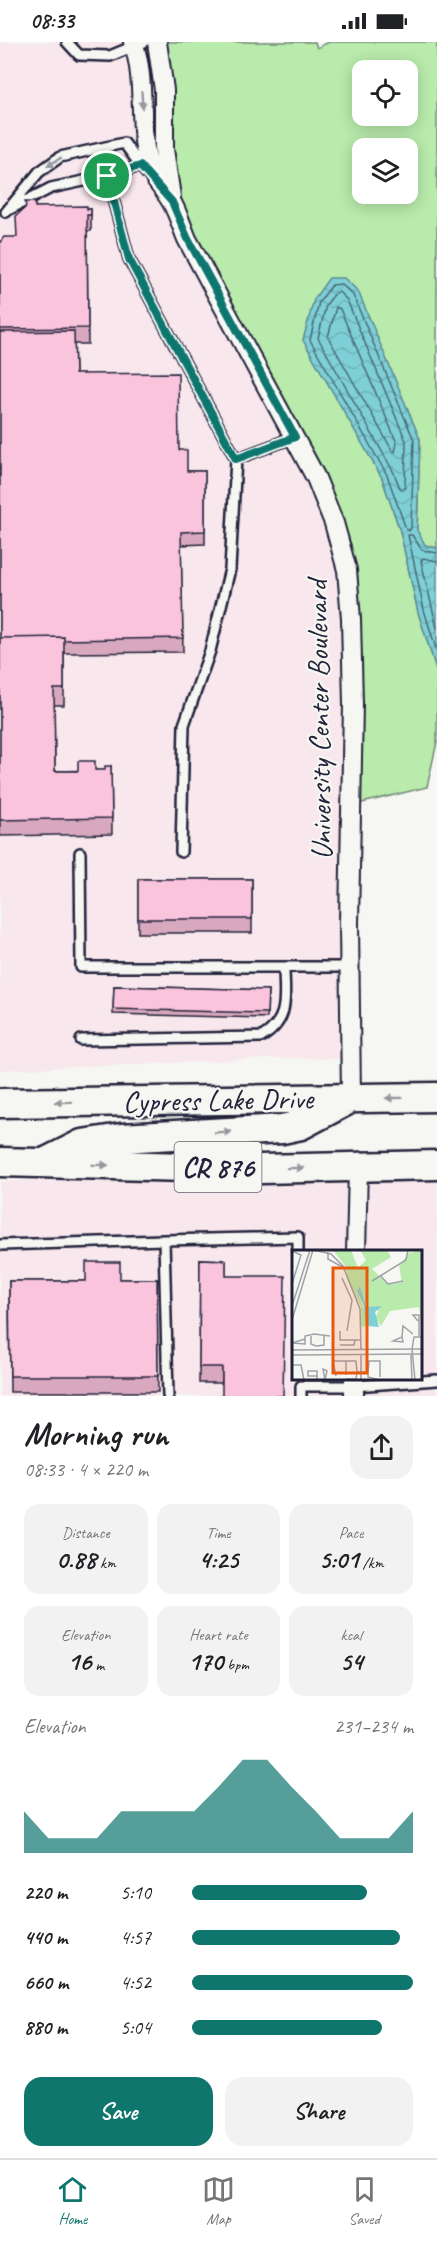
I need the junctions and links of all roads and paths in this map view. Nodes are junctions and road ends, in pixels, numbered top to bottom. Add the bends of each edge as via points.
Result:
1 (67, 42) edge
2 (156, 42) edge
3 (137, 43) edge
4 (140, 166) junction
5 (107, 176) junction
6 (172, 202) junction
7 (295, 437) junction
8 (236, 459) junction
9 (181, 852) dead end
10 (80, 853) dead end
11 (284, 967) junction
12 (350, 967) junction
13 (81, 1040) dead end
14 (437, 1097) edge
15 (351, 1098) junction
16 (0, 1103) edge
17 (0, 1162) edge
18 (44, 1163) junction
19 (437, 1165) edge
20 (358, 1167) junction
21 (164, 1240) junction
22 (0, 1245) edge
23 (298, 1250) edge
24 (356, 1250) edge
25 (437, 1380) edge
26 (301, 1383) edge
27 (354, 1387) edge
28 (168, 1396) edge
29 (301, 1396) edge

1 - 3 lane via 79,55 110,56
2 - 6 street, University Center Boulevard via 164,90 164,149
3 -> 6 street, University Center Boulevard via 142,136 149,168
4 - 5 lane
4 -> 5 lane via 124,143 60,157 39,172 6,212 51,188
4 - 6 lane
5 - 8 lane via 129,259
6 - 7 street, University Center Boulevard
7 - 8 lane
7 - 12 street, University Center Boulevard via 327,504 346,570 352,704
8 - 9 lane via 230,569 210,651 184,725
10 - 11 lane via 81,967
11 - 12 lane
11 - 13 lane via 284,1012 280,1022 262,1037
12 - 15 street, University Center Boulevard
14 -> 15 main road, Cypress Lake Drive / CR 876
15 -> 16 main road, Cypress Lake Drive / CR 876
18 -> 15 main road via 82,1144 121,1138 301,1125
17 - 18 main road, CR 876
18 -> 20 main road, CR 876
19 - 20 main road, CR 876
20 - 24 street
21 - 22 lane
21 - 23 lane via 298,1237
21 - 28 lane
25 - 27 lane
26 - 27 lane
26 - 29 lane

